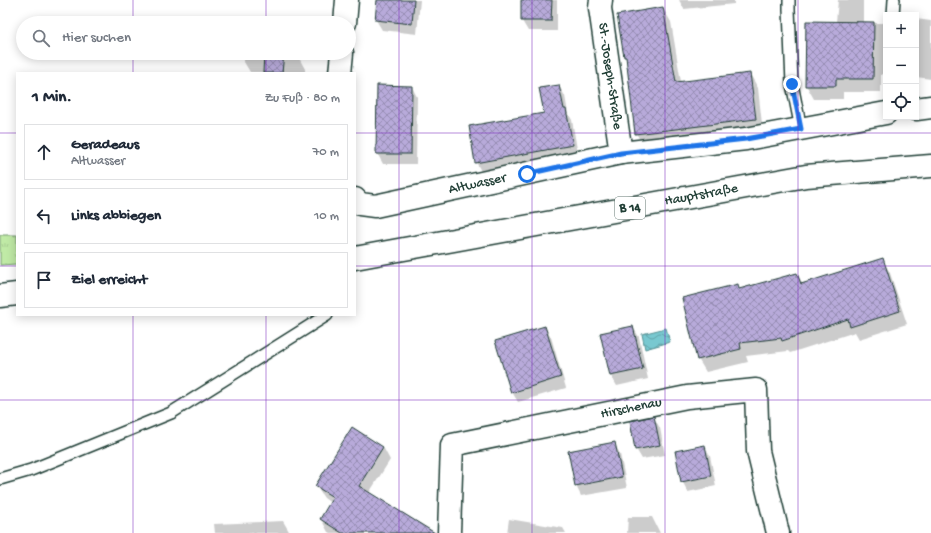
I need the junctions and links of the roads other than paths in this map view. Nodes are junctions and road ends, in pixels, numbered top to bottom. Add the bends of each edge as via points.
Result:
1 (347, 0) edge
2 (601, 0) edge
3 (789, 0) edge
4 (894, 0) edge
5 (892, 12) edge
6 (346, 16) edge
7 (341, 60) edge
8 (340, 72) edge
9 (931, 107) edge
10 (919, 108) edge
11 (883, 114) edge
12 (801, 129) junction
13 (621, 153) junction
14 (931, 166) edge
15 (356, 200) edge
16 (356, 258) edge
17 (16, 294) edge
18 (0, 296) edge
19 (325, 316) edge
20 (0, 479) edge
21 (449, 533) edge
22 (778, 533) edge

1 - 6 street
2 - 13 street, St.-Joseph-Straße via 600,8
3 - 12 lane via 792,84
4 - 5 lane
7 - 8 street
9 - 10 street
11 - 12 street, Altwasser
12 - 13 street, Altwasser via 746,139
13 - 15 street, Altwasser via 375,206 360,204
14 - 16 street, Hauptstraße / B 14 via 806,176
17 - 18 street
19 - 20 lane via 171,413 31,470
21 - 22 street, Hirschenau via 452,445 686,396 756,390 758,451

